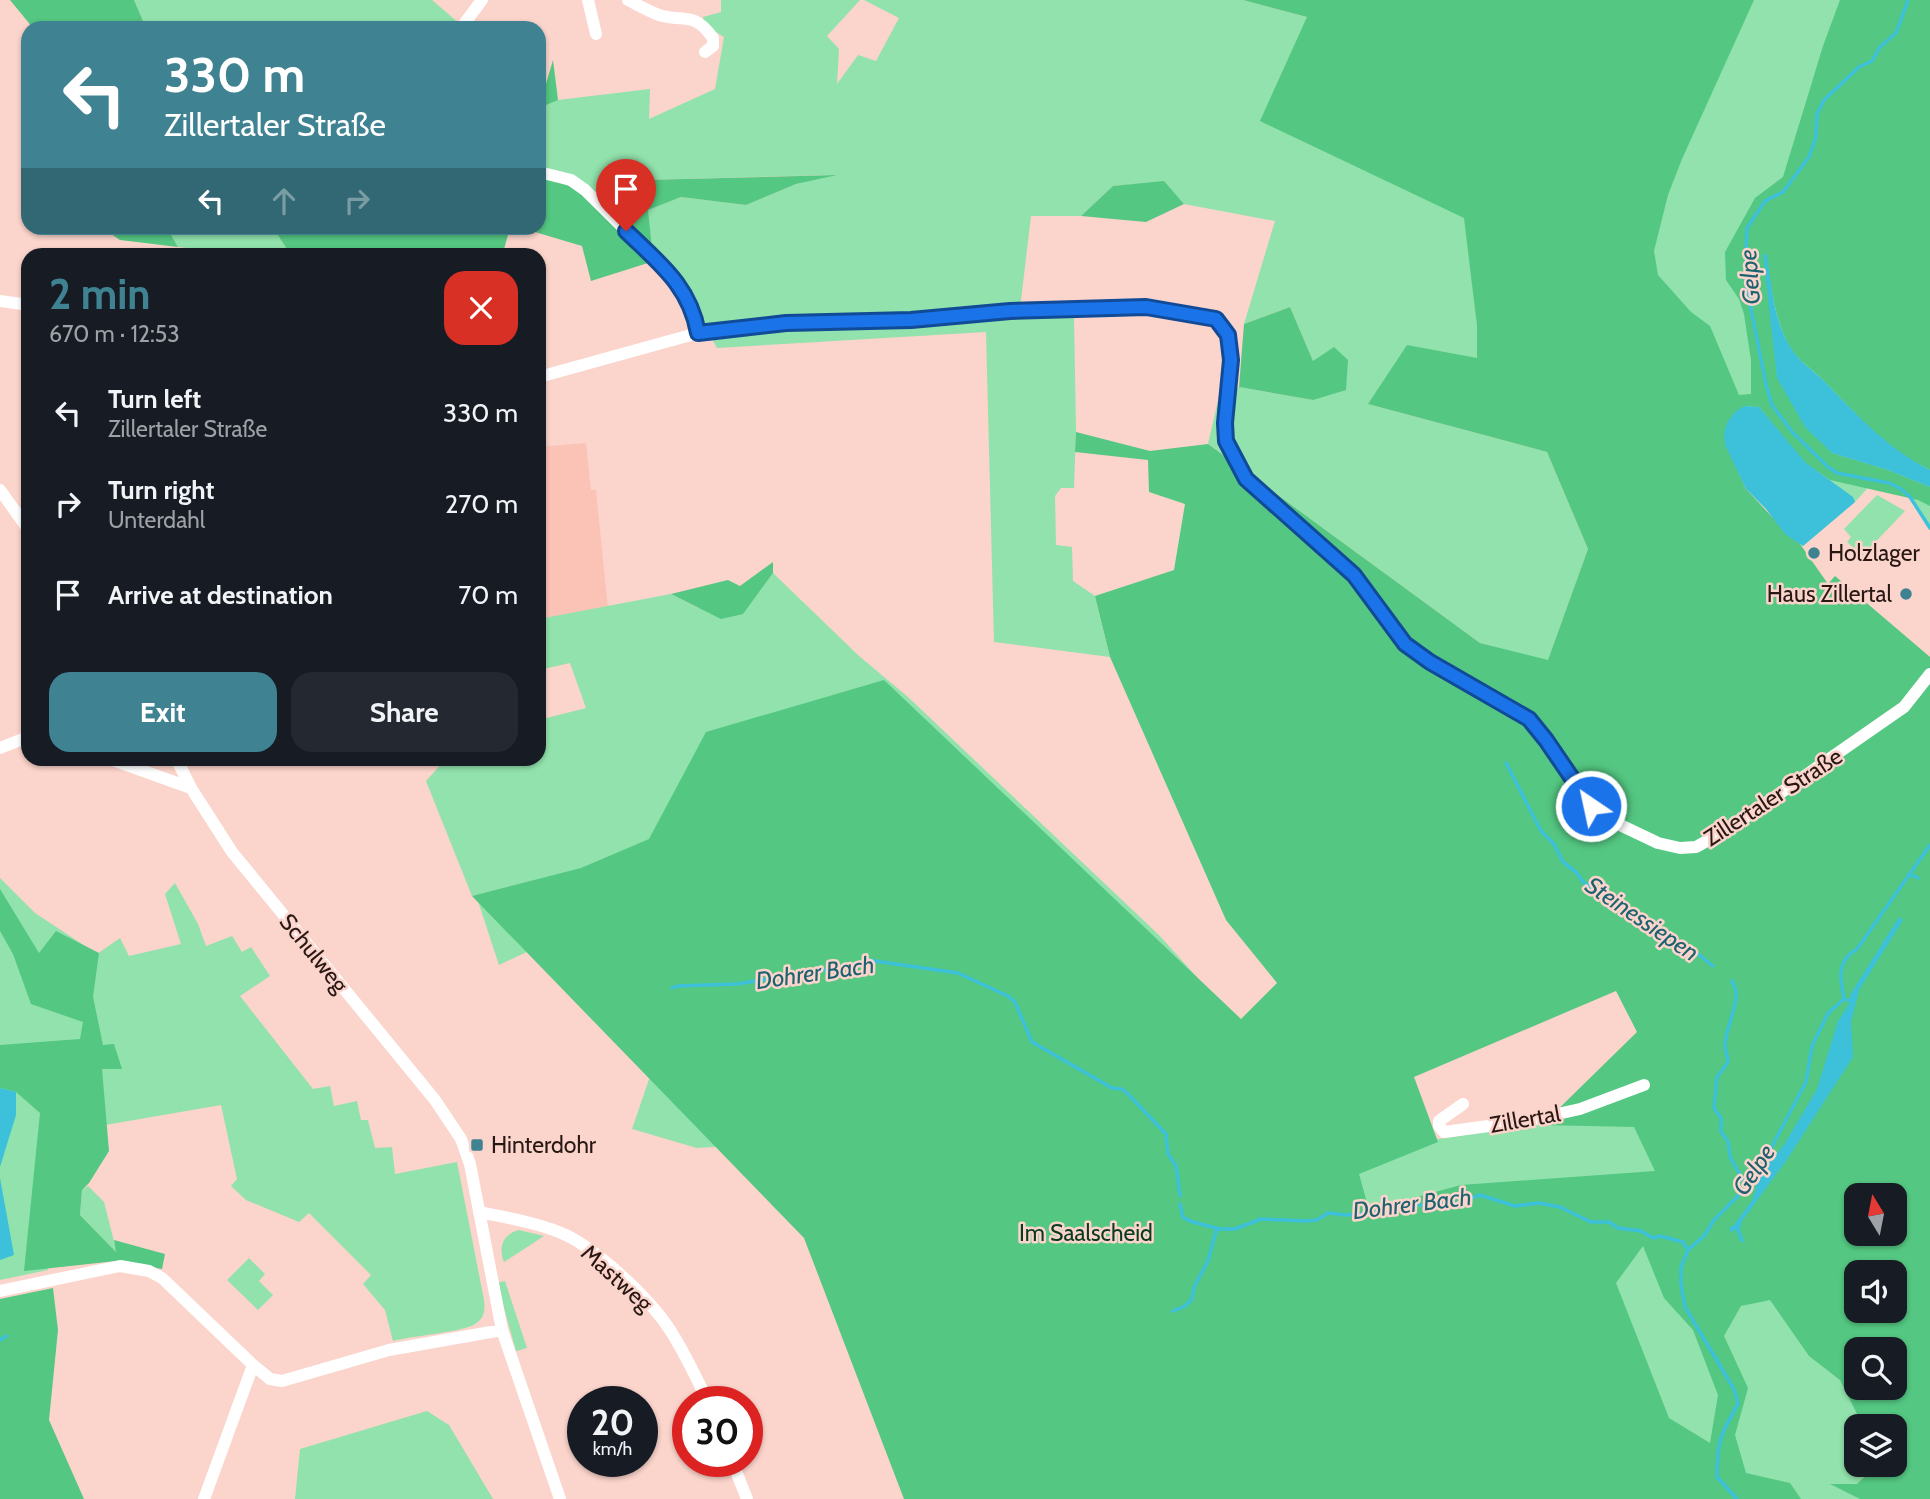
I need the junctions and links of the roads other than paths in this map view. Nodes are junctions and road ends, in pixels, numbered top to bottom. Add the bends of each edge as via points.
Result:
1 (482, 0) edge
2 (588, 0) edge
3 (628, 0) edge
4 (466, 21) edge
5 (596, 34) dead end
6 (705, 52) dead end
7 (546, 174) edge
8 (0, 301) edge
9 (21, 304) edge
10 (698, 333) junction
11 (546, 375) edge
12 (0, 490) edge
13 (21, 519) edge
14 (1930, 674) edge
15 (21, 740) edge
16 (0, 748) edge
17 (130, 766) edge
18 (180, 766) edge
19 (191, 788) junction
20 (1644, 1085) dead end
21 (1463, 1104) dead end
22 (479, 1212) junction
23 (0, 1291) edge
24 (502, 1330) junction
25 (253, 1365) junction
26 (700, 1386) edge
27 (738, 1477) edge
28 (204, 1499) edge
29 (560, 1499) edge
30 (747, 1499) edge

1 - 4 street
2 - 5 street
3 - 6 street via 661,16 695,21 713,38 713,46
7 - 10 street via 570,180 584,190 676,280 688,299
8 - 9 street
10 - 11 street, Zillertaler Straße
10 - 14 street, Zillertaler Straße via 786,323 1146,307 1216,319 1228,335 1231,360 1226,441 1246,479 1354,575 1405,644 1529,719 1591,806 1658,844 1696,847 1730,828 1904,707
12 - 13 street
15 - 16 street
17 - 19 street
18 - 19 street, Schulweg
19 - 22 street, Schulweg via 232,852 435,1100 461,1139
20 - 21 street, Zillertal via 1580,1110 1444,1132 1439,1121
22 - 24 street
22 - 26 street, Mastweg via 566,1235 600,1258 669,1328
23 - 25 street via 120,1266 149,1270
24 - 25 street via 389,1350 282,1381 270,1379
24 - 29 street
25 - 28 street
27 - 30 street

